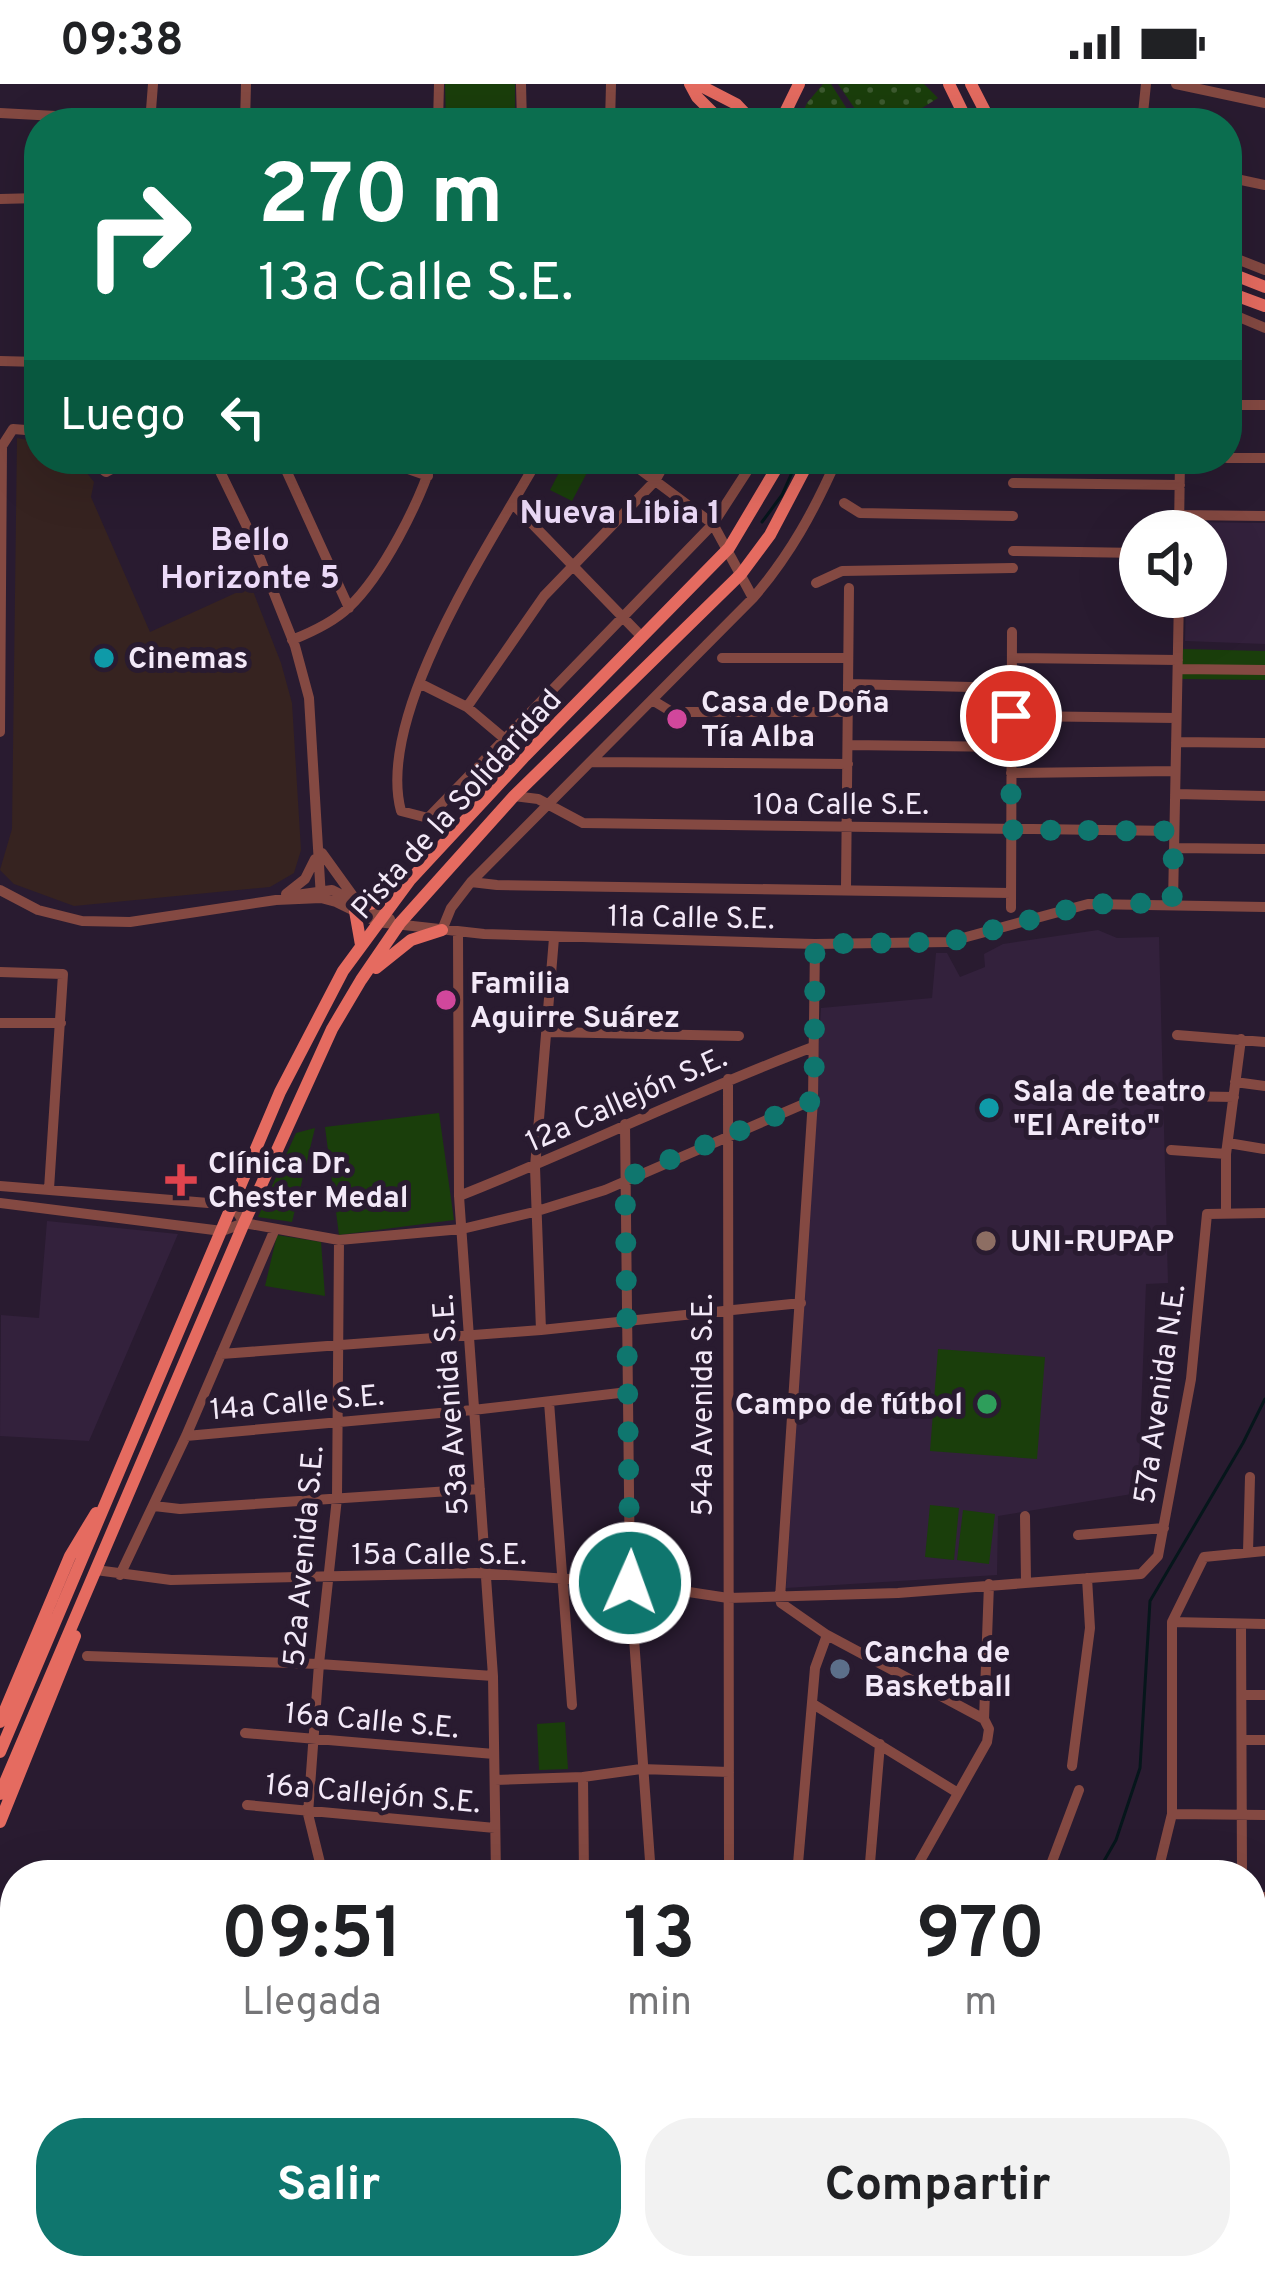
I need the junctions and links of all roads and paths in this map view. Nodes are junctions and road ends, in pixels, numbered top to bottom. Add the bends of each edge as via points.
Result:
1 (694, 84) edge
2 (1176, 84) edge
3 (1265, 103) edge
4 (740, 108) edge
5 (24, 428) edge
6 (221, 474) edge
7 (288, 474) edge
8 (422, 474) edge
9 (530, 474) edge
10 (646, 474) edge
11 (659, 474) edge
12 (745, 474) edge
13 (773, 474) edge
14 (802, 474) edge
15 (831, 474) edge
16 (1180, 474) edge
17 (428, 476) joint
18 (655, 481) junction
19 (1012, 483) dead end
20 (1180, 485) junction
21 (844, 503) dead end
22 (513, 504) junction
23 (1179, 510) edge
24 (1012, 516) dead end
25 (1227, 516) edge
26 (1265, 516) edge
27 (713, 524) junction
28 (2, 548) edge
29 (729, 548) junction
30 (1012, 551) dead end
31 (1119, 553) edge
32 (574, 567) junction
33 (1012, 568) dead end
34 (741, 574) junction
35 (816, 583) dead end
36 (849, 588) dead end
37 (753, 598) junction
38 (349, 608) junction
39 (1179, 618) edge
40 (625, 619) junction
41 (1012, 632) dead end
42 (642, 637) junction
43 (292, 640) junction
44 (722, 658) dead end
45 (848, 658) junction
46 (1012, 658) junction
47 (1178, 664) junction
48 (1265, 670) edge
49 (421, 684) junction
50 (848, 684) junction
51 (1012, 688) junction
52 (652, 700) junction
53 (467, 706) junction
54 (848, 712) junction
55 (1011, 716) junction
56 (1177, 718) junction
57 (0, 732) edge
58 (506, 737) junction
59 (1176, 742) junction
60 (1265, 742) edge
61 (848, 746) junction
62 (1011, 747) junction
63 (525, 756) junction
64 (590, 762) junction
65 (848, 764) junction
66 (1175, 771) junction
67 (1011, 772) junction
68 (1175, 794) junction
69 (514, 796) junction
70 (1265, 796) edge
71 (546, 804) junction
72 (847, 828) junction
73 (1011, 830) junction
74 (1174, 831) junction
75 (319, 844) junction
76 (1174, 848) junction
77 (1265, 849) edge
78 (471, 882) junction
79 (846, 889) junction
80 (0, 890) edge
81 (1011, 893) junction
82 (320, 894) junction
83 (394, 898) junction
84 (276, 900) junction
85 (1172, 903) junction
86 (358, 905) junction
87 (1265, 907) edge
88 (1011, 908) dead end
89 (380, 918) junction
90 (400, 922) junction
91 (442, 930) junction
92 (458, 932) junction
93 (554, 938) junction
94 (815, 944) junction
95 (361, 946) junction
96 (0, 972) edge
97 (361, 980) junction
98 (0, 1023) edge
99 (62, 1023) junction
100 (1265, 1023) edge
101 (549, 1032) junction
102 (1177, 1035) dead end
103 (739, 1036) dead end
104 (1241, 1040) junction
105 (1263, 1042) edge
106 (813, 1047) junction
107 (728, 1079) junction
108 (1235, 1082) junction
109 (1265, 1086) edge
110 (1174, 1096) dead end
111 (1234, 1097) junction
112 (814, 1100) junction
113 (625, 1124) junction
114 (728, 1134) junction
115 (1264, 1148) edge
116 (1227, 1149) junction
117 (1171, 1150) dead end
118 (535, 1166) junction
119 (625, 1178) junction
120 (0, 1186) edge
121 (49, 1190) junction
122 (128, 1196) junction
123 (459, 1196) junction
124 (0, 1203) edge
125 (232, 1205) junction
126 (534, 1213) junction
127 (1226, 1213) junction
128 (1265, 1213) edge
129 (125, 1219) junction
130 (244, 1222) junction
131 (275, 1229) junction
132 (461, 1229) junction
133 (222, 1231) junction
134 (339, 1240) junction
135 (801, 1303) junction
136 (725, 1312) junction
137 (626, 1321) junction
138 (541, 1330) junction
139 (468, 1336) junction
140 (340, 1347) junction
141 (221, 1354) junction
142 (628, 1392) junction
143 (549, 1402) junction
144 (473, 1410) junction
145 (337, 1422) junction
146 (186, 1436) junction
147 (1250, 1477) dead end
148 (480, 1489) junction
149 (337, 1498) junction
150 (104, 1503) junction
151 (154, 1506) junction
152 (1025, 1516) dead end
153 (1164, 1528) junction
154 (1078, 1535) dead end
155 (1265, 1551) edge
156 (1249, 1552) junction
157 (96, 1570) junction
158 (120, 1574) junction
159 (486, 1574) junction
160 (1141, 1574) joint
161 (1087, 1577) junction
162 (564, 1578) junction
163 (330, 1579) junction
164 (1026, 1581) junction
165 (630, 1583) junction
166 (988, 1584) junction
167 (728, 1598) junction
168 (780, 1598) junction
169 (83, 1600) junction
170 (1172, 1622) junction
171 (1241, 1624) junction
172 (1265, 1624) edge
173 (827, 1635) junction
174 (87, 1656) dead end
175 (319, 1664) junction
176 (493, 1676) junction
177 (1265, 1694) edge
178 (1244, 1695) junction
179 (4, 1704) edge
180 (813, 1704) junction
181 (572, 1705) dead end
182 (984, 1718) junction
183 (0, 1722) edge
184 (245, 1733) dead end
185 (313, 1739) junction
186 (1244, 1740) junction
187 (1265, 1740) edge
188 (880, 1744) junction
189 (0, 1752) edge
190 (494, 1754) junction
191 (1072, 1766) dead end
192 (641, 1769) junction
193 (729, 1772) junction
194 (583, 1777) junction
195 (495, 1780) junction
196 (1079, 1790) dead end
197 (958, 1793) junction
198 (0, 1794) edge
199 (247, 1805) dead end
200 (308, 1814) junction
201 (1172, 1814) junction
202 (1243, 1815) junction
203 (1265, 1815) edge
204 (0, 1822) edge
205 (495, 1828) junction
206 (319, 1860) edge
207 (496, 1860) edge
208 (584, 1860) edge
209 (650, 1860) edge
210 (729, 1860) edge
211 (798, 1860) edge
212 (869, 1860) edge
213 (920, 1860) edge
214 (1053, 1860) edge
215 (1161, 1860) edge
216 (1242, 1860) edge

1 - 4 main road
2 - 3 street
5 - 28 street via 8,432 2,446
6 - 43 street
7 - 38 street
8 - 17 street
9 - 22 street
10 - 18 street
11 - 18 street
12 - 27 street
13 - 29 main road, Pista de la Solidaridad
14 - 34 main road, Pista de la Solidaridad
15 - 37 street via 812,518
16 - 20 street
17 - 38 street
18 - 27 street
18 - 32 street
19 - 20 street
20 - 23 street
21 - 24 street via 860,513
22 - 32 street
22 - 49 street via 436,641
25 - 26 street
27 - 29 street
27 - 40 street
28 - 57 street
29 - 34 street
29 - 42 main road, Pista de la Solidaridad
30 - 31 street
32 - 40 street
32 - 53 street via 514,634
33 - 35 street via 842,571
34 - 37 street
34 - 69 main road, Pista de la Solidaridad
36 - 45 street
37 - 52 street
38 - 43 street
39 - 47 street
40 - 42 street
40 - 58 street
41 - 46 street
42 - 63 main road, Pista de la Solidaridad
43 - 75 street via 309,698
44 - 45 street
45 - 50 street
46 - 47 street
46 - 51 street
47 - 48 street
47 - 56 street
49 - 53 street
49 - 58 street via 402,734 401,811 428,818
50 - 51 street
50 - 54 street
51 - 55 street
52 - 54 street via 672,712
52 - 64 street
53 - 58 street
54 - 61 street
55 - 56 street
55 - 62 street
56 - 59 street
58 - 63 street
59 - 60 street
59 - 66 street
61 - 62 street
61 - 65 street
62 - 67 street
63 - 83 main road, Pista de la Solidaridad
64 - 65 street
64 - 71 street
65 - 72 street
66 - 67 street
66 - 68 street
67 - 73 street
68 - 70 street
68 - 74 street
69 - 71 street, 10a Calle S.E.
69 - 90 main road, Pista de la Solidaridad
71 - 72 street, 10a Calle S.E. via 583,823
71 - 78 street
72 - 73 street, 10a Calle S.E.
72 - 79 street
73 - 74 street, 10a Calle S.E.
73 - 81 street
74 - 76 street
75 - 82 street
75 - 84 street via 305,879
75 - 86 street
76 - 77 street
76 - 85 street
78 - 79 street
78 - 91 street
79 - 81 street
80 - 84 street via 38,910 99,922
81 - 88 street
82 - 84 street
82 - 86 street, 11a Calle S.E.
83 - 86 main road
83 - 89 main road, Pista de la Solidaridad
85 - 87 street, 11a Calle S.E.
85 - 94 street, 11a Calle S.E. via 1088,904 948,942
86 - 89 street, 11a Calle S.E.
86 - 95 main road
89 - 90 street, 11a Calle S.E.
89 - 95 main road, Pista de la Solidaridad
90 - 91 street, 11a Calle S.E.
90 - 97 main road, Pista de la Solidaridad
91 - 92 street, 11a Calle S.E.
91 - 97 main road via 411,940
92 - 93 street, 11a Calle S.E.
92 - 123 street, 53a Avenida S.E.
93 - 94 street, 11a Calle S.E.
93 - 101 street
94 - 106 street
95 - 125 main road, Pista de la Solidaridad via 315,1019
96 - 99 street via 63,974
97 - 130 main road, Pista de la Solidaridad
98 - 99 street
99 - 121 street
100 - 105 street
101 - 103 street
101 - 118 street
102 - 104 street
104 - 105 street
104 - 108 street
106 - 107 street, 12a Callejón S.E.
106 - 112 street
107 - 113 street, 12a Callejón S.E.
107 - 114 street, 54a Avenida S.E.
108 - 109 street
108 - 111 street
110 - 111 street
111 - 116 street
112 - 114 street
112 - 135 street
113 - 118 street, 12a Callejón S.E.
113 - 119 street
114 - 119 street
114 - 136 street, 54a Avenida S.E.
115 - 116 street
116 - 117 street
116 - 127 street
118 - 123 street, 12a Callejón S.E.
118 - 126 street
119 - 126 street
119 - 137 street
120 - 121 street
121 - 122 street
122 - 125 street
122 - 129 street
123 - 132 street, 53a Avenida S.E.
124 - 129 street
125 - 130 street
125 - 133 main road, Pista de la Solidaridad
126 - 132 street
126 - 138 street
127 - 128 street
127 - 153 street, 57a Avenida N.E. via 1207,1214 1191,1379
129 - 133 street
130 - 131 street
130 - 133 street
130 - 157 main road, Pista de la Solidaridad
131 - 134 street
131 - 141 street
132 - 134 street
132 - 139 street, 53a Avenida S.E.
133 - 150 main road, Pista de la Solidaridad
134 - 140 street, 52a Avenida S.E.
135 - 136 street
135 - 168 street
136 - 137 street
136 - 167 street, 54a Avenida S.E.
137 - 138 street
137 - 142 street
138 - 139 street
139 - 140 street
139 - 144 street, 53a Avenida S.E.
140 - 141 street
140 - 145 street, 52a Avenida S.E.
141 - 146 street
142 - 143 street, 14a Calle S.E.
142 - 165 street
143 - 144 street, 14a Calle S.E.
143 - 162 street
144 - 145 street, 14a Calle S.E.
144 - 148 street, 53a Avenida S.E.
145 - 146 street, 14a Calle S.E.
145 - 149 street, 52a Avenida S.E.
146 - 151 street
147 - 156 street
148 - 149 street
148 - 159 street, 53a Avenida S.E.
149 - 151 street
149 - 163 street, 52a Avenida S.E.
150 - 179 main road via 76,1541
150 - 189 main road, Pista de la Solidaridad
151 - 158 street
152 - 164 street
153 - 154 street
153 - 160 street, 57a Avenida N.E. via 1158,1556
155 - 156 street
156 - 170 street via 1199,1561
157 - 158 street, 15a Calle S.E.
157 - 169 main road, Pista de la Solidaridad
158 - 163 street, 15a Calle S.E.
159 - 162 street, 15a Calle S.E.
159 - 163 street, 15a Calle S.E.
159 - 176 street, 53a Avenida S.E.
160 - 161 street, 15a Calle S.E.
161 - 164 street, 15a Calle S.E.
161 - 191 street via 1090,1628
162 - 165 street, 15a Calle S.E.
162 - 181 street
163 - 175 street, 52a Avenida S.E.
164 - 166 street, 15a Calle S.E.
165 - 167 street, 15a Calle S.E.
165 - 192 street
166 - 168 street, 15a Calle S.E.
166 - 182 street
167 - 168 street, 15a Calle S.E.
167 - 193 street, 54a Avenida S.E.
168 - 173 street
169 - 198 main road, Pista de la Solidaridad
169 - 204 main road, Pista de la Solidaridad via 69,1655
170 - 171 street
170 - 201 street
171 - 172 street
171 - 178 street
173 - 180 street
173 - 182 street
174 - 175 street
175 - 176 street
175 - 185 street, 52a Avenida S.E.
176 - 190 street, 53a Avenida S.E.
177 - 178 street
178 - 186 street
179 - 183 main road
180 - 188 street
180 - 211 street
182 - 197 street via 987,1742
184 - 185 street, 16a Calle S.E.
185 - 190 street, 16a Calle S.E.
185 - 200 street, 52a Avenida S.E.
186 - 187 street
186 - 202 street
188 - 197 street
188 - 212 street
190 - 195 street, 53a Avenida S.E.
192 - 193 street
192 - 194 street
192 - 209 street
193 - 210 street, 54a Avenida S.E.
194 - 195 street
194 - 208 street
195 - 205 street, 53a Avenida S.E.
196 - 214 street
197 - 213 street
199 - 200 street, 16a Callejón S.E.
200 - 205 street, 16a Callejón S.E.
200 - 206 street, 52a Avenida S.E.
201 - 202 street
201 - 215 street
202 - 203 street
202 - 216 street
205 - 207 street, 53a Avenida S.E.

